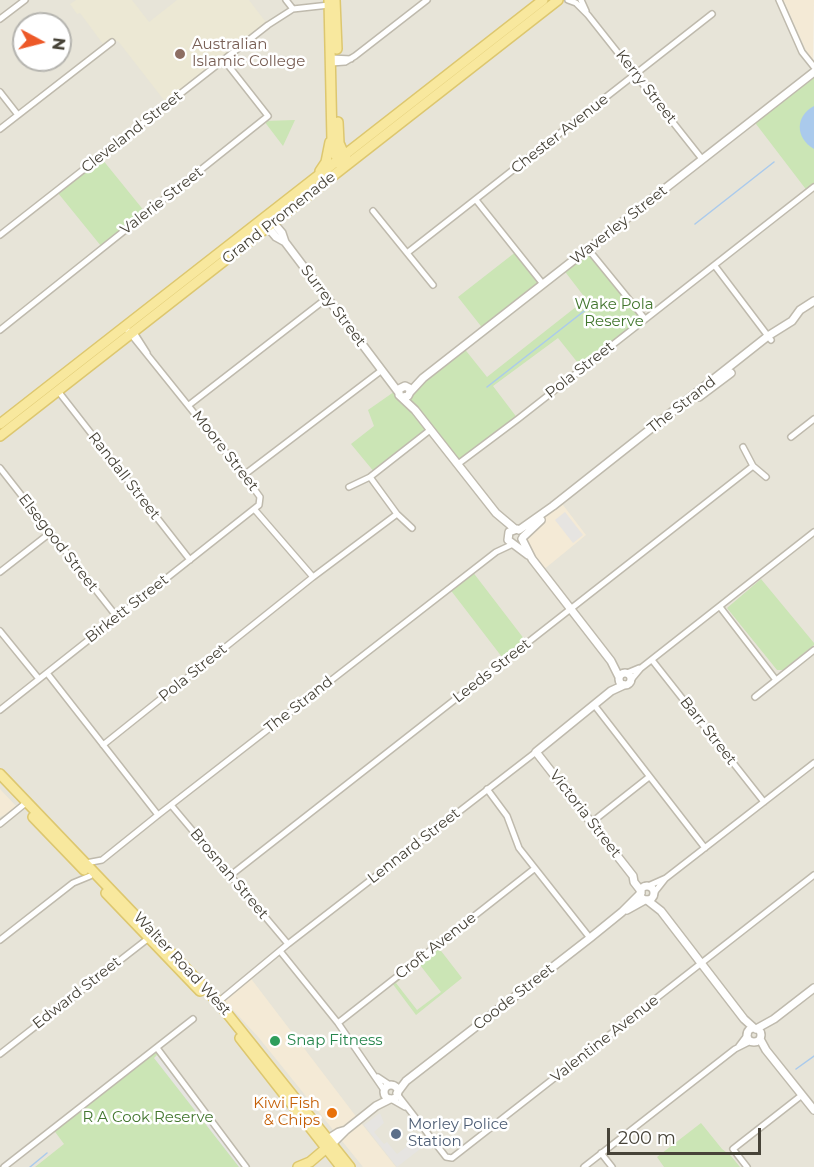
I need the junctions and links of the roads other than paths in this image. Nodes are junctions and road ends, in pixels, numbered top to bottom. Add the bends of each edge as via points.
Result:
1 (25, 0) edge
2 (286, 0) edge
3 (428, 0) edge
4 (543, 0) edge
5 (558, 0) edge
6 (568, 0) edge
7 (581, 0) edge
8 (779, 0) edge
9 (331, 2) edge
10 (293, 9) junction
11 (712, 14) dead end
12 (588, 15) junction
13 (0, 19) edge
14 (112, 42) dead end
15 (224, 60) junction
16 (334, 60) junction
17 (814, 67) edge
18 (814, 72) edge
19 (636, 73) junction
20 (0, 92) edge
21 (18, 115) junction
22 (335, 125) junction
23 (0, 129) edge
24 (357, 146) junction
25 (702, 159) junction
26 (344, 162) junction
27 (315, 178) junction
28 (814, 187) edge
29 (476, 200) junction
30 (373, 211) dead end
31 (268, 221) junction
32 (0, 235) edge
33 (588, 249) junction
34 (407, 253) junction
35 (715, 266) junction
36 (543, 284) junction
37 (433, 285) dead end
38 (327, 298) junction
39 (814, 300) edge
40 (814, 306) edge
41 (645, 319) junction
42 (0, 330) edge
43 (129, 330) junction
44 (769, 338) junction
45 (382, 370) junction
46 (58, 391) junction
47 (405, 391) junction
48 (189, 405) junction
49 (814, 419) edge
50 (0, 424) edge
51 (430, 429) junction
52 (0, 436) edge
53 (791, 437) dead end
54 (743, 447) dead end
55 (458, 464) junction
56 (753, 465) junction
57 (0, 468) edge
58 (244, 475) junction
59 (370, 477) junction
60 (766, 477) dead end
61 (349, 487) dead end
62 (255, 510) junction
63 (397, 514) junction
64 (412, 528) dead end
65 (512, 532) junction
66 (814, 532) edge
67 (50, 533) junction
68 (523, 538) junction
69 (514, 544) junction
70 (496, 552) junction
71 (532, 559) junction
72 (190, 561) junction
73 (0, 572) edge
74 (313, 577) junction
75 (720, 607) junction
76 (572, 609) junction
77 (117, 617) junction
78 (0, 631) edge
79 (814, 650) edge
80 (652, 660) junction
81 (47, 673) junction
82 (624, 678) junction
83 (39, 679) junction
84 (776, 680) junction
85 (755, 698) dead end
86 (595, 706) junction
87 (0, 710) edge
88 (103, 744) junction
89 (536, 752) junction
90 (814, 763) edge
91 (0, 774) edge
92 (649, 777) junction
93 (0, 783) edge
94 (488, 789) junction
95 (764, 802) junction
96 (25, 804) junction
97 (171, 805) junction
98 (158, 814) junction
99 (592, 822) junction
100 (0, 824) edge
101 (705, 848) junction
102 (102, 860) junction
103 (83, 865) junction
104 (534, 869) junction
105 (231, 875) junction
106 (814, 875) edge
107 (94, 876) junction
108 (73, 883) junction
109 (647, 893) junction
110 (151, 935) junction
111 (590, 938) junction
112 (0, 940) edge
113 (288, 944) junction
114 (280, 951) junction
115 (702, 963) junction
116 (814, 988) edge
117 (218, 1002) junction
118 (193, 1019) dead end
119 (338, 1023) junction
120 (754, 1035) junction
121 (157, 1048) junction
122 (0, 1054) edge
123 (391, 1092) junction
124 (802, 1095) junction
125 (814, 1110) edge
126 (327, 1144) junction
127 (601, 1153) junction
128 (313, 1159) junction
129 (449, 1159) junction
130 (338, 1164) edge
131 (300, 1165) edge
132 (4, 1167) edge
133 (246, 1167) edge
134 (350, 1167) edge
135 (447, 1167) edge
136 (584, 1167) edge
137 (612, 1167) edge
138 (747, 1167) edge

1 - 13 street
2 - 10 street
3 - 16 street via 351,59
4 - 24 main road, Grand Promenade
5 - 26 main road, Grand Promenade
6 - 12 street, Kerry Street
7 - 12 street, Kerry Street
8 - 17 street via 802,52
9 - 10 street, Cleveland Street
9 - 16 main road
10 - 15 street, Cleveland Street
11 - 19 street, Chester Avenue
12 - 19 street, Kerry Street
14 - 21 street
15 - 32 street, Cleveland Street
15 - 42 street, Valerie Street via 268,116
16 - 22 main road
18 - 25 street, Waverley Street
19 - 25 street, Kerry Street
19 - 29 street, Chester Avenue
20 - 21 street
21 - 23 street
22 - 24 main road via 344,143
22 - 26 main road via 332,141
22 - 27 main road via 326,162
24 - 26 main road, Grand Promenade
25 - 33 street, Waverley Street
26 - 27 main road, Grand Promenade
26 - 31 main road, Grand Promenade
27 - 31 main road, Grand Promenade
28 - 35 street, Pola Street
29 - 34 street, Chester Avenue
29 - 36 street
30 - 34 street
31 - 38 street, Surrey Street via 282,233 285,243
31 - 43 main road, Grand Promenade
33 - 36 street, Waverley Street
33 - 41 street
34 - 37 street
35 - 41 street, Pola Street
35 - 44 street
36 - 47 street, Waverley Street
38 - 45 street, Surrey Street
38 - 48 street
39 - 44 street, The Strand
40 - 44 street, The Strand via 796,323
41 - 55 street, Pola Street
43 - 46 main road, Grand Promenade
43 - 48 street, Moore Street
43 - 50 main road, Grand Promenade
44 - 65 street, The Strand via 553,506
44 - 68 street, The Strand
45 - 47 street, Surrey Street
45 - 58 street
46 - 52 main road, Grand Promenade
46 - 72 street, Randall Street
47 - 51 street, Surrey Street
48 - 58 street, Moore Street
49 - 53 street
51 - 55 street, Surrey Street
51 - 59 street
54 - 56 street
55 - 65 street, Surrey Street
56 - 60 street
56 - 76 street, Leeds Street
57 - 67 street, Elsegood Street
58 - 62 street, Moore Street via 260,497
59 - 61 street
59 - 63 street
62 - 72 street, Birkett Street
62 - 74 street, Moore Street
63 - 64 street
63 - 74 street, Pola Street
65 - 68 street
65 - 69 street
65 - 70 street, The Strand
66 - 75 street, Lennard Street
67 - 73 street
67 - 77 street, Elsegood Street
68 - 69 street, The Strand
68 - 71 street
69 - 70 street, The Strand
69 - 71 street
70 - 97 street, The Strand
71 - 76 street
72 - 77 street, Birkett Street
74 - 88 street, Pola Street
75 - 80 street, Lennard Street
75 - 84 street
76 - 82 street
76 - 105 street, Leeds Street
77 - 81 street, Birkett Street
78 - 83 street
79 - 84 street
80 - 82 street, Lennard Street
80 - 95 street, Barr Street
81 - 83 street, Birkett Street
81 - 88 street
82 - 86 street, Lennard Street
83 - 87 street, Birkett Street
84 - 85 street
86 - 89 street, Lennard Street
86 - 92 street
88 - 98 street
89 - 94 street, Lennard Street
89 - 99 street, Victoria Street
90 - 95 street, Coode Street
91 - 96 main road, Walter Road West
92 - 99 street
92 - 101 street
93 - 96 main road, Walter Road West
94 - 104 street via 507,816 519,848
94 - 113 street, Lennard Street
95 - 101 street, Coode Street
96 - 100 street
96 - 103 main road, Walter Road West
97 - 98 street, The Strand
97 - 105 street, Brosnan Street
98 - 102 street, The Strand
99 - 109 street, Victoria Street via 634,882
101 - 109 street, Coode Street
102 - 103 street, The Strand
102 - 107 street
103 - 107 main road, Walter Road West
103 - 108 street
104 - 111 street
104 - 119 street, Croft Avenue
105 - 113 street, Brosnan Street
106 - 115 street, Valentine Avenue
107 - 108 street
107 - 110 main road, Walter Road West
108 - 112 street
109 - 111 street, Coode Street
109 - 115 street, Victoria Street
110 - 117 main road, Walter Road West
110 - 122 street, Edward Street
110 - 126 main road, Walter Road West
111 - 123 street, Coode Street
113 - 114 street, Lennard Street
114 - 117 street, Lennard Street
114 - 119 street
115 - 120 street, Victoria Street
115 - 129 street, Valentine Avenue
116 - 120 street
117 - 126 main road, Walter Road West
118 - 121 street
119 - 123 street
120 - 124 street
120 - 127 street
121 - 132 street
121 - 133 street
123 - 126 street, Coode Street
123 - 129 street
124 - 125 street
124 - 138 street via 733,1149
126 - 128 main road, Coode Street
126 - 130 main road, Walter Road West
126 - 131 main road, Coode Street
126 - 134 main road, Walter Road West
127 - 136 street
127 - 137 street
128 - 130 main road via 325,1158
128 - 131 main road, Coode Street
129 - 135 street

